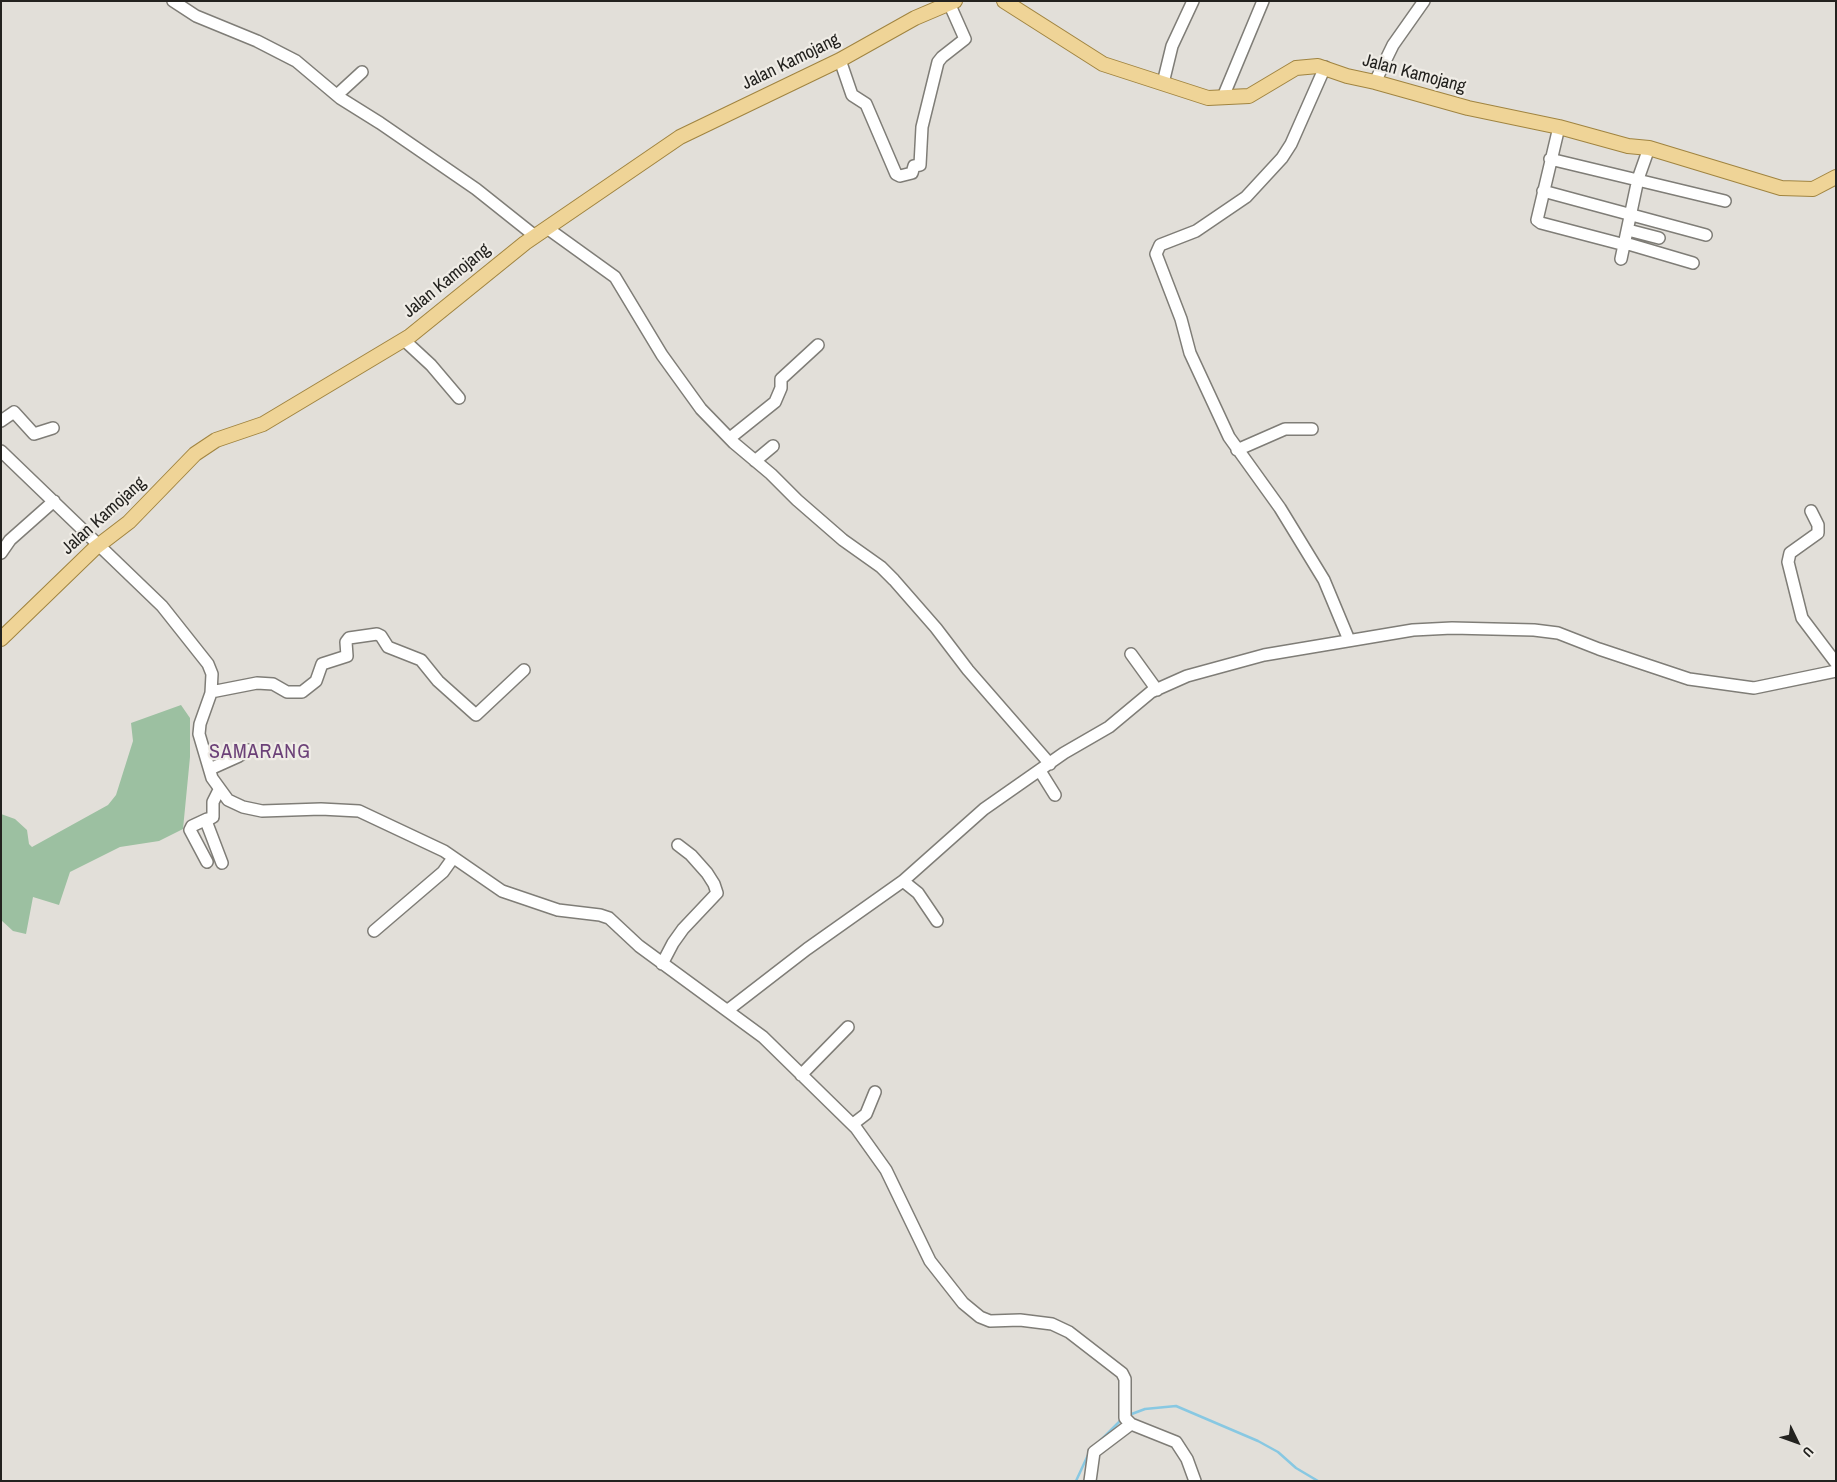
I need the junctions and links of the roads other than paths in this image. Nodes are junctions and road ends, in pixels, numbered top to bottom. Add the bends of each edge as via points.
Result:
1 (173, 1) edge
2 (1004, 1) edge
3 (1193, 1) edge
4 (1263, 1) edge
5 (1424, 1) edge
6 (952, 2) edge
7 (840, 60) junction
8 (1325, 67) junction
9 (362, 72) dead end
10 (1375, 82) junction
11 (1162, 83) junction
12 (337, 96) junction
13 (1223, 98) junction
14 (1559, 127) junction
15 (1649, 148) junction
16 (1550, 158) junction
17 (1836, 177) edge
18 (1638, 179) junction
19 (1543, 191) junction
20 (1725, 201) dead end
21 (1632, 214) junction
22 (1628, 230) junction
23 (541, 232) junction
24 (1706, 235) dead end
25 (1659, 238) dead end
26 (1625, 244) junction
27 (1621, 258) dead end
28 (1693, 263) dead end
29 (404, 340) junction
30 (818, 345) dead end
31 (459, 398) dead end
32 (1, 421) edge
33 (53, 428) dead end
34 (1312, 429) dead end
35 (730, 438) junction
36 (773, 446) dead end
37 (1237, 450) junction
38 (1, 451) edge
39 (755, 461) junction
40 (54, 501) junction
41 (1811, 511) dead end
42 (99, 544) junction
43 (1, 553) edge
44 (1, 639) edge
45 (1349, 640) junction
46 (1131, 654) dead end
47 (1836, 663) edge
48 (524, 670) dead end
49 (1836, 671) edge
50 (1156, 690) junction
51 (211, 692) junction
52 (248, 750) dead end
53 (1050, 764) junction
54 (210, 769) junction
55 (1040, 771) junction
56 (219, 790) junction
57 (1055, 794) dead end
58 (207, 819) junction
59 (678, 844) dead end
60 (453, 858) junction
61 (206, 862) dead end
62 (222, 863) dead end
63 (903, 881) junction
64 (937, 921) dead end
65 (374, 931) dead end
66 (662, 964) junction
67 (728, 1010) junction
68 (848, 1027) dead end
69 (801, 1075) junction
70 (875, 1092) dead end
71 (852, 1124) junction
72 (1128, 1421) junction
73 (1090, 1481) edge
74 (1195, 1481) edge

1 - 12 street via 196,16 258,41 296,62
2 - 11 main road, Jalan Kamojang via 1103,64
3 - 11 street via 1172,46
4 - 13 street
5 - 10 street via 1399,36
6 - 7 main road, Jalan Kamojang via 902,24
6 - 7 street via 965,39 938,62 922,127 920,165 914,166 912,173 896,174 866,104 852,95
7 - 23 main road, Jalan Kamojang via 680,137
8 - 10 main road, Jalan Kamojang
8 - 13 main road, Jalan Kamojang via 1309,65 1296,68 1249,96
8 - 37 street via 1282,158 1246,197 1221,216 1196,231 1162,244 1156,252 1181,319 1190,354
9 - 12 street
10 - 14 main road, Jalan Kamojang via 1468,108
11 - 13 main road, Jalan Kamojang via 1208,98
12 - 23 street
14 - 15 main road, Jalan Kamojang via 1628,146
14 - 16 street
15 - 17 main road, Jalan Kamojang via 1781,188 1813,189
15 - 18 street
16 - 18 street
16 - 19 street
18 - 20 street
18 - 21 street
19 - 21 street
19 - 26 street via 1538,222
21 - 22 street
21 - 24 street
22 - 25 street
22 - 26 street
23 - 29 main road, Jalan Kamojang
23 - 35 street via 605,268 621,284 673,372 701,409
26 - 27 street
26 - 28 street
29 - 31 street via 431,364
29 - 42 main road, Jalan Kamojang via 263,424 216,440 195,454 117,534
30 - 35 street via 781,380 775,402
32 - 33 street via 14,412 34,434
34 - 37 street via 1285,429
35 - 39 street
36 - 39 street
37 - 45 street via 1280,508 1324,580
38 - 40 street
39 - 53 street via 843,540 894,580
40 - 42 street
40 - 43 street via 10,540
41 - 47 street via 1818,533 1790,553 1788,562 1802,618
42 - 44 main road, Jalan Kamojang
42 - 51 street via 162,606 203,658 212,674
45 - 49 street via 1413,630 1534,630 1558,633 1689,679 1754,688
45 - 50 street via 1264,654 1186,676
46 - 50 street
48 - 51 street via 476,715 438,681 425,663 414,655 388,647 376,634 348,638 347,656 322,664 316,681 302,692 287,692 274,684 257,683
50 - 53 street via 1108,727
51 - 54 street via 199,731
52 - 54 street
53 - 55 street
54 - 56 street
55 - 57 street
55 - 63 street via 984,809
56 - 58 street via 213,802 213,817
56 - 60 street via 234,804 262,811 320,808 359,811
58 - 61 street via 190,830
58 - 62 street
59 - 66 street via 707,874 717,893 678,936
60 - 65 street via 443,872
60 - 66 street via 497,888 517,896 571,913 606,916
63 - 64 street via 918,893
63 - 67 street
66 - 67 street
67 - 69 street via 763,1037
68 - 69 street
69 - 71 street
70 - 71 street via 866,1114
71 - 72 street via 886,1170 930,1260 963,1303 980,1317 990,1320 1052,1324 1064,1330 1122,1373
72 - 73 street via 1094,1452
72 - 74 street via 1176,1442 1188,1459

